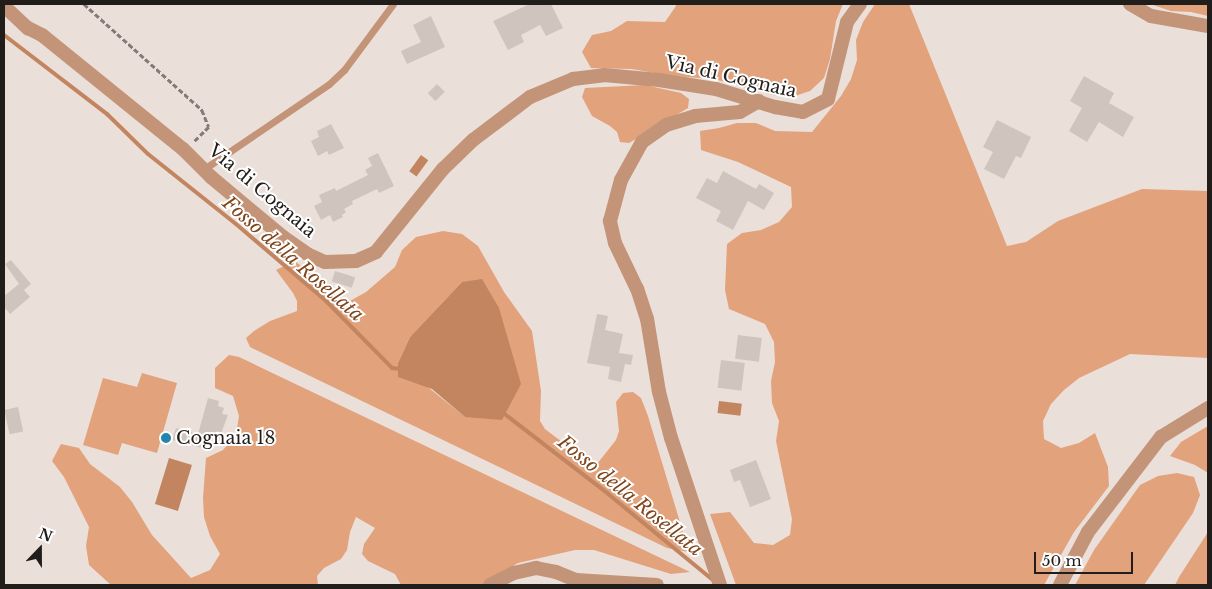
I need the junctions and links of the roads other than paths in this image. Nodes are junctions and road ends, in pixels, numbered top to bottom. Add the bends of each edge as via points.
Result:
1 (394, 4) edge
2 (860, 4) edge
3 (1130, 4) edge
4 (4, 6) edge
5 (1208, 26) edge
6 (759, 101) junction
7 (204, 169) junction
8 (1208, 408) edge
9 (490, 585) edge
10 (657, 585) edge
11 (718, 585) edge
12 (1060, 585) edge

1 - 7 lane via 344,70 329,84
2 - 6 street, Via di Cognaia via 847,22 828,99 803,112
3 - 5 street via 1151,16
4 - 7 street, Via di Cognaia
6 - 7 street, Via di Cognaia via 716,89 659,80 604,75 573,79 530,98 473,140 443,169 376,252 356,261 325,262 309,255 282,237
6 - 11 street via 740,112 695,116 666,125 642,142 621,180 610,221 615,243 647,319 659,392 671,438
8 - 12 street via 1161,437 1088,532
9 - 10 street via 514,573 536,568 576,580

